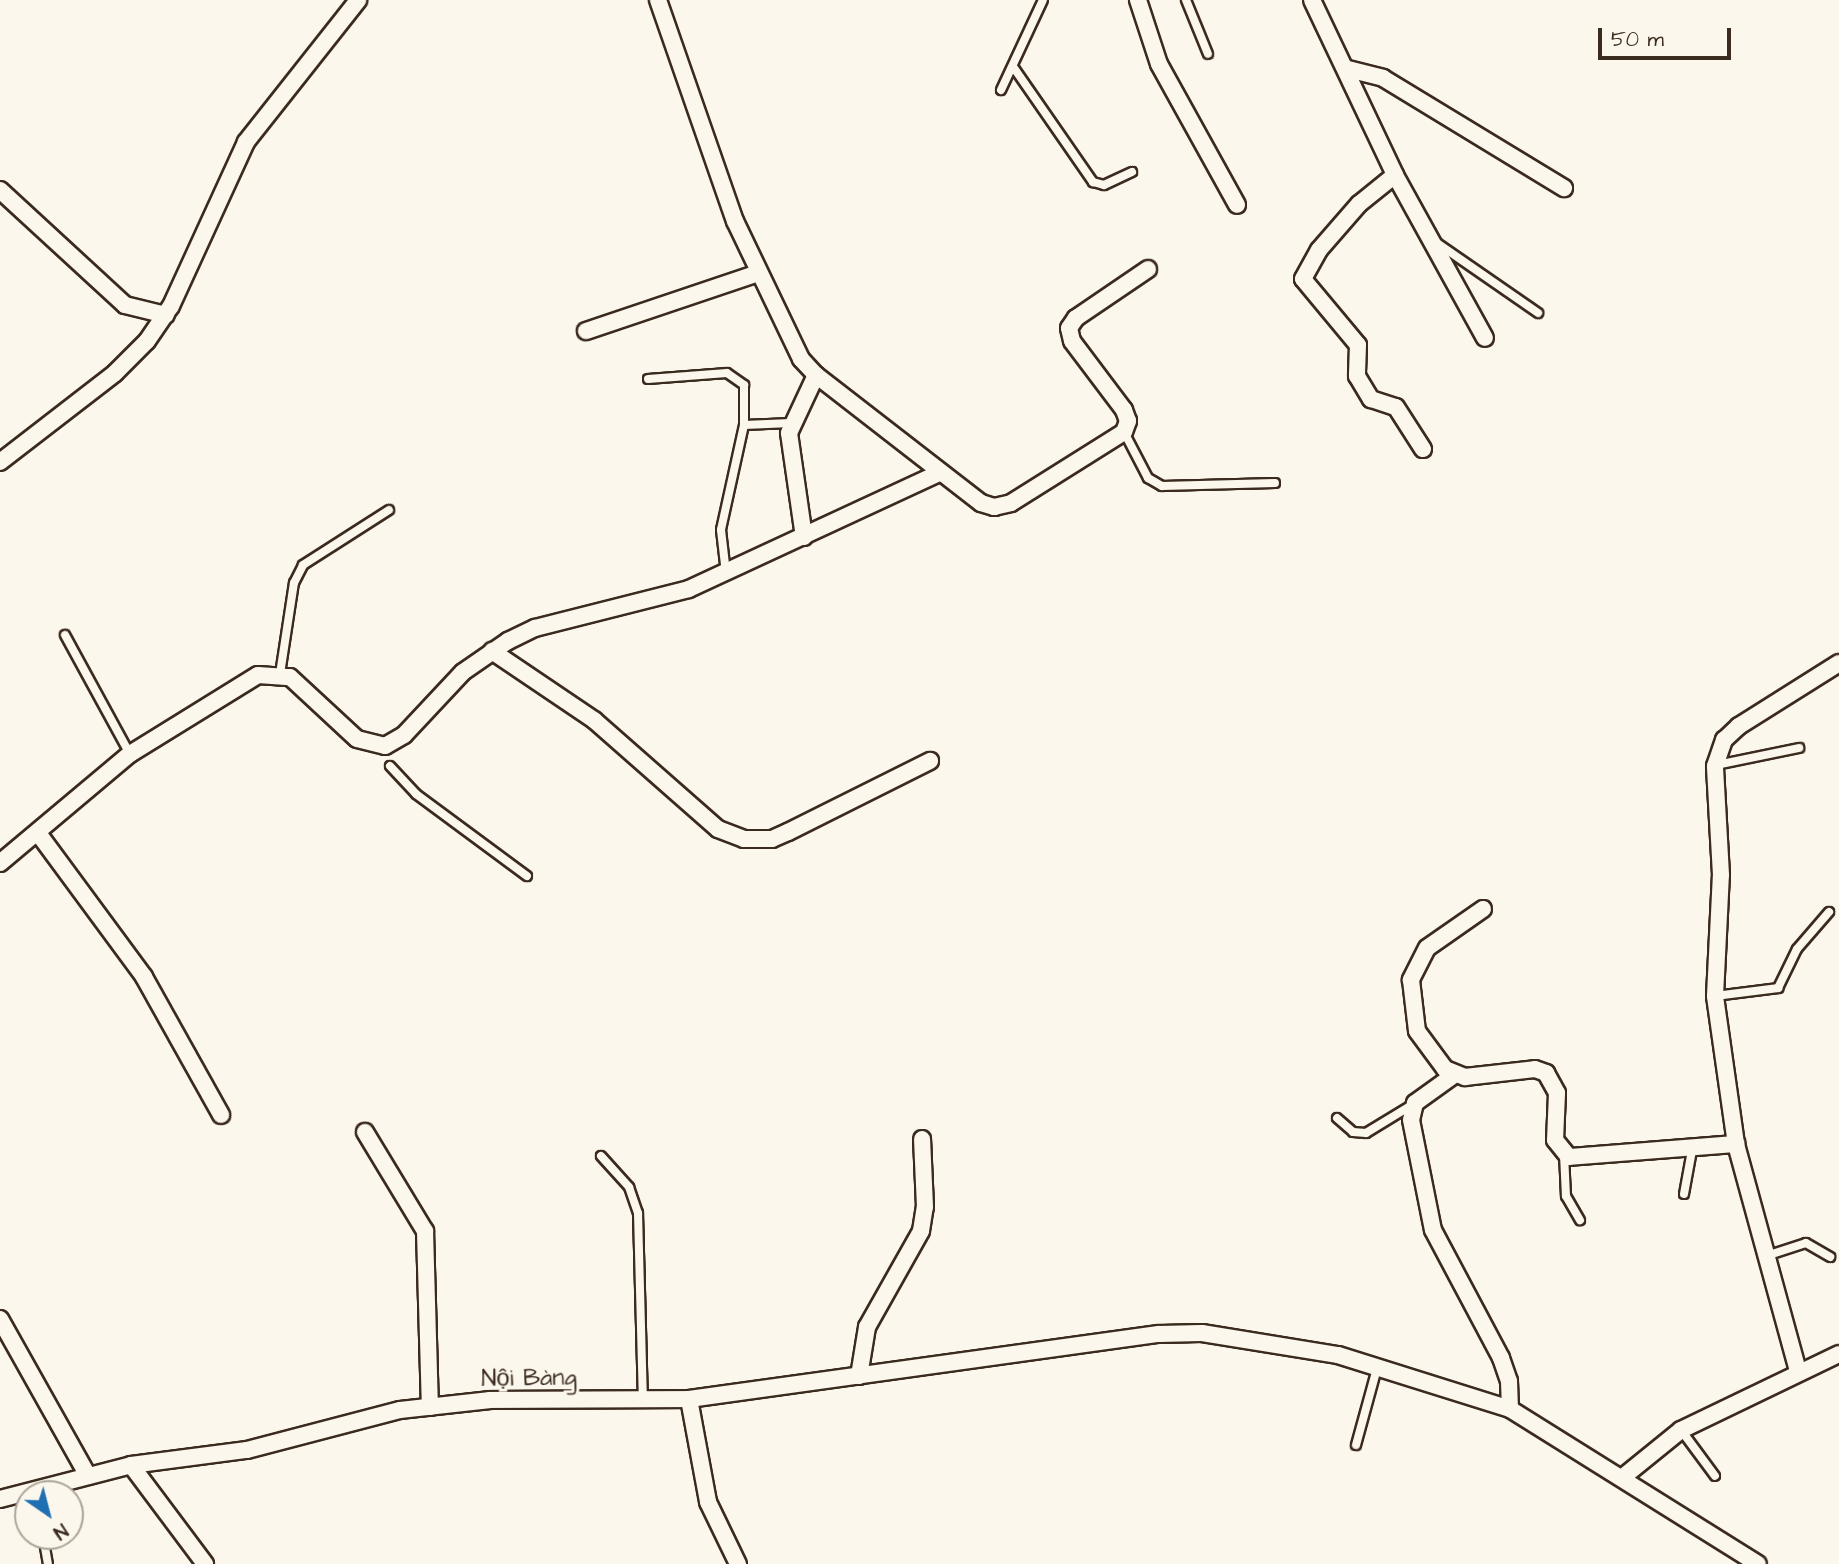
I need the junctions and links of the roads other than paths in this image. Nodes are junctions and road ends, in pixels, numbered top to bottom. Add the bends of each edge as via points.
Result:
1 (358, 0) edge
2 (658, 0) edge
3 (1043, 0) edge
4 (1138, 0) edge
5 (1186, 0) edge
6 (1312, 0) edge
7 (1208, 54) dead end
8 (1014, 68) junction
9 (1348, 69) junction
10 (1001, 90) dead end
11 (1132, 172) dead end
12 (1395, 175) junction
13 (1564, 188) dead end
14 (0, 190) edge
15 (1237, 205) dead end
16 (1433, 240) junction
17 (1148, 269) dead end
18 (758, 273) junction
19 (1538, 313) dead end
20 (166, 315) junction
21 (586, 331) dead end
22 (1485, 338) dead end
23 (816, 376) junction
24 (648, 379) dead end
25 (791, 423) junction
26 (744, 425) junction
27 (1118, 436) junction
28 (1423, 449) dead end
29 (0, 461) edge
30 (939, 473) junction
31 (1275, 483) dead end
32 (389, 510) dead end
33 (804, 537) junction
34 (726, 573) junction
35 (65, 635) dead end
36 (492, 651) junction
37 (1839, 663) edge
38 (280, 674) junction
39 (1799, 748) dead end
40 (130, 754) junction
41 (930, 761) dead end
42 (1715, 765) junction
43 (390, 766) dead end
44 (38, 833) junction
45 (0, 863) edge
46 (527, 876) dead end
47 (1483, 909) dead end
48 (1829, 912) dead end
49 (1715, 996) junction
50 (1454, 1075) junction
51 (1415, 1103) junction
52 (221, 1115) dead end
53 (1337, 1118) dead end
54 (365, 1132) dead end
55 (922, 1139) dead end
56 (1736, 1144) junction
57 (1693, 1145) junction
58 (1564, 1154) junction
59 (601, 1156) dead end
60 (1684, 1194) dead end
61 (1580, 1220) dead end
62 (1765, 1256) junction
63 (1830, 1257) dead end
64 (0, 1319) edge
65 (1839, 1354) edge
66 (1377, 1368) junction
67 (1797, 1371) junction
68 (859, 1376) junction
69 (689, 1399) junction
70 (643, 1401) junction
71 (430, 1407) junction
72 (1510, 1409) junction
73 (1681, 1430) junction
74 (1356, 1445) dead end
75 (131, 1465) junction
76 (88, 1476) junction
77 (1715, 1476) dead end
78 (1623, 1477) junction
79 (75, 1480) edge
80 (205, 1564) edge
81 (738, 1564) edge
82 (1758, 1564) edge

1 - 20 street via 246,142
2 - 18 street via 671,48
3 - 8 lane
4 - 15 street via 1159,64
5 - 7 lane
6 - 9 street
8 - 10 lane
8 - 11 lane via 1093,181 1104,185
9 - 12 street
9 - 13 street via 1383,78
12 - 16 street
12 - 28 street via 1359,204 1319,250 1303,279 1358,345 1357,376 1371,399 1396,407
14 - 20 street via 125,305
16 - 19 lane
16 - 22 street
17 - 27 street via 1076,318 1069,328 1072,341 1127,415
18 - 21 street
18 - 23 street via 791,342
20 - 29 street via 115,373
23 - 25 street
23 - 30 street
24 - 26 lane via 733,375 745,391
25 - 26 lane
25 - 33 street via 789,439
26 - 34 lane via 720,530
27 - 30 street via 1000,507 981,503
27 - 31 lane via 1148,478 1162,486
30 - 33 street
32 - 38 lane via 303,565 294,583
33 - 34 street
34 - 36 street via 662,599 535,628
35 - 40 lane
36 - 38 street via 463,672 404,735 378,751 357,739 299,682
36 - 41 street via 594,720 718,829 744,839 772,839
37 - 42 street via 1739,726 1724,740
38 - 40 street via 249,679
39 - 42 lane
40 - 44 street via 75,796
42 - 49 street via 1721,876
43 - 46 lane via 416,794
44 - 45 street
44 - 52 street via 144,977
47 - 50 street via 1427,948 1411,980 1417,1031
48 - 49 lane via 1797,949 1778,988
49 - 56 street
50 - 51 street
50 - 58 street via 1535,1069 1546,1073 1556,1087 1555,1140
51 - 53 lane via 1366,1133 1353,1132
51 - 72 street via 1411,1120 1433,1230 1501,1358
54 - 71 street via 425,1231
55 - 68 street via 925,1207 921,1231 867,1327
56 - 57 street
56 - 62 street
57 - 58 street via 1578,1158
57 - 60 lane
58 - 61 lane via 1566,1196
59 - 70 lane via 629,1187 638,1213
62 - 63 lane via 1799,1243 1817,1247
62 - 67 street
64 - 76 street
65 - 67 street
66 - 68 street, Nội Bàng via 1338,1355 1202,1333 1159,1334
66 - 72 street, Nội Bàng
66 - 74 lane
67 - 73 street
68 - 69 street, Nội Bàng
69 - 70 street, Nội Bàng
69 - 81 street via 708,1502
70 - 71 street, Nội Bàng via 490,1400
71 - 75 street, Nội Bàng via 387,1413 247,1450
72 - 78 street, Nội Bàng
73 - 77 lane
73 - 78 street
75 - 76 street, Nội Bàng
75 - 80 street
76 - 79 street, Nội Bàng
78 - 82 street, Nội Bàng

